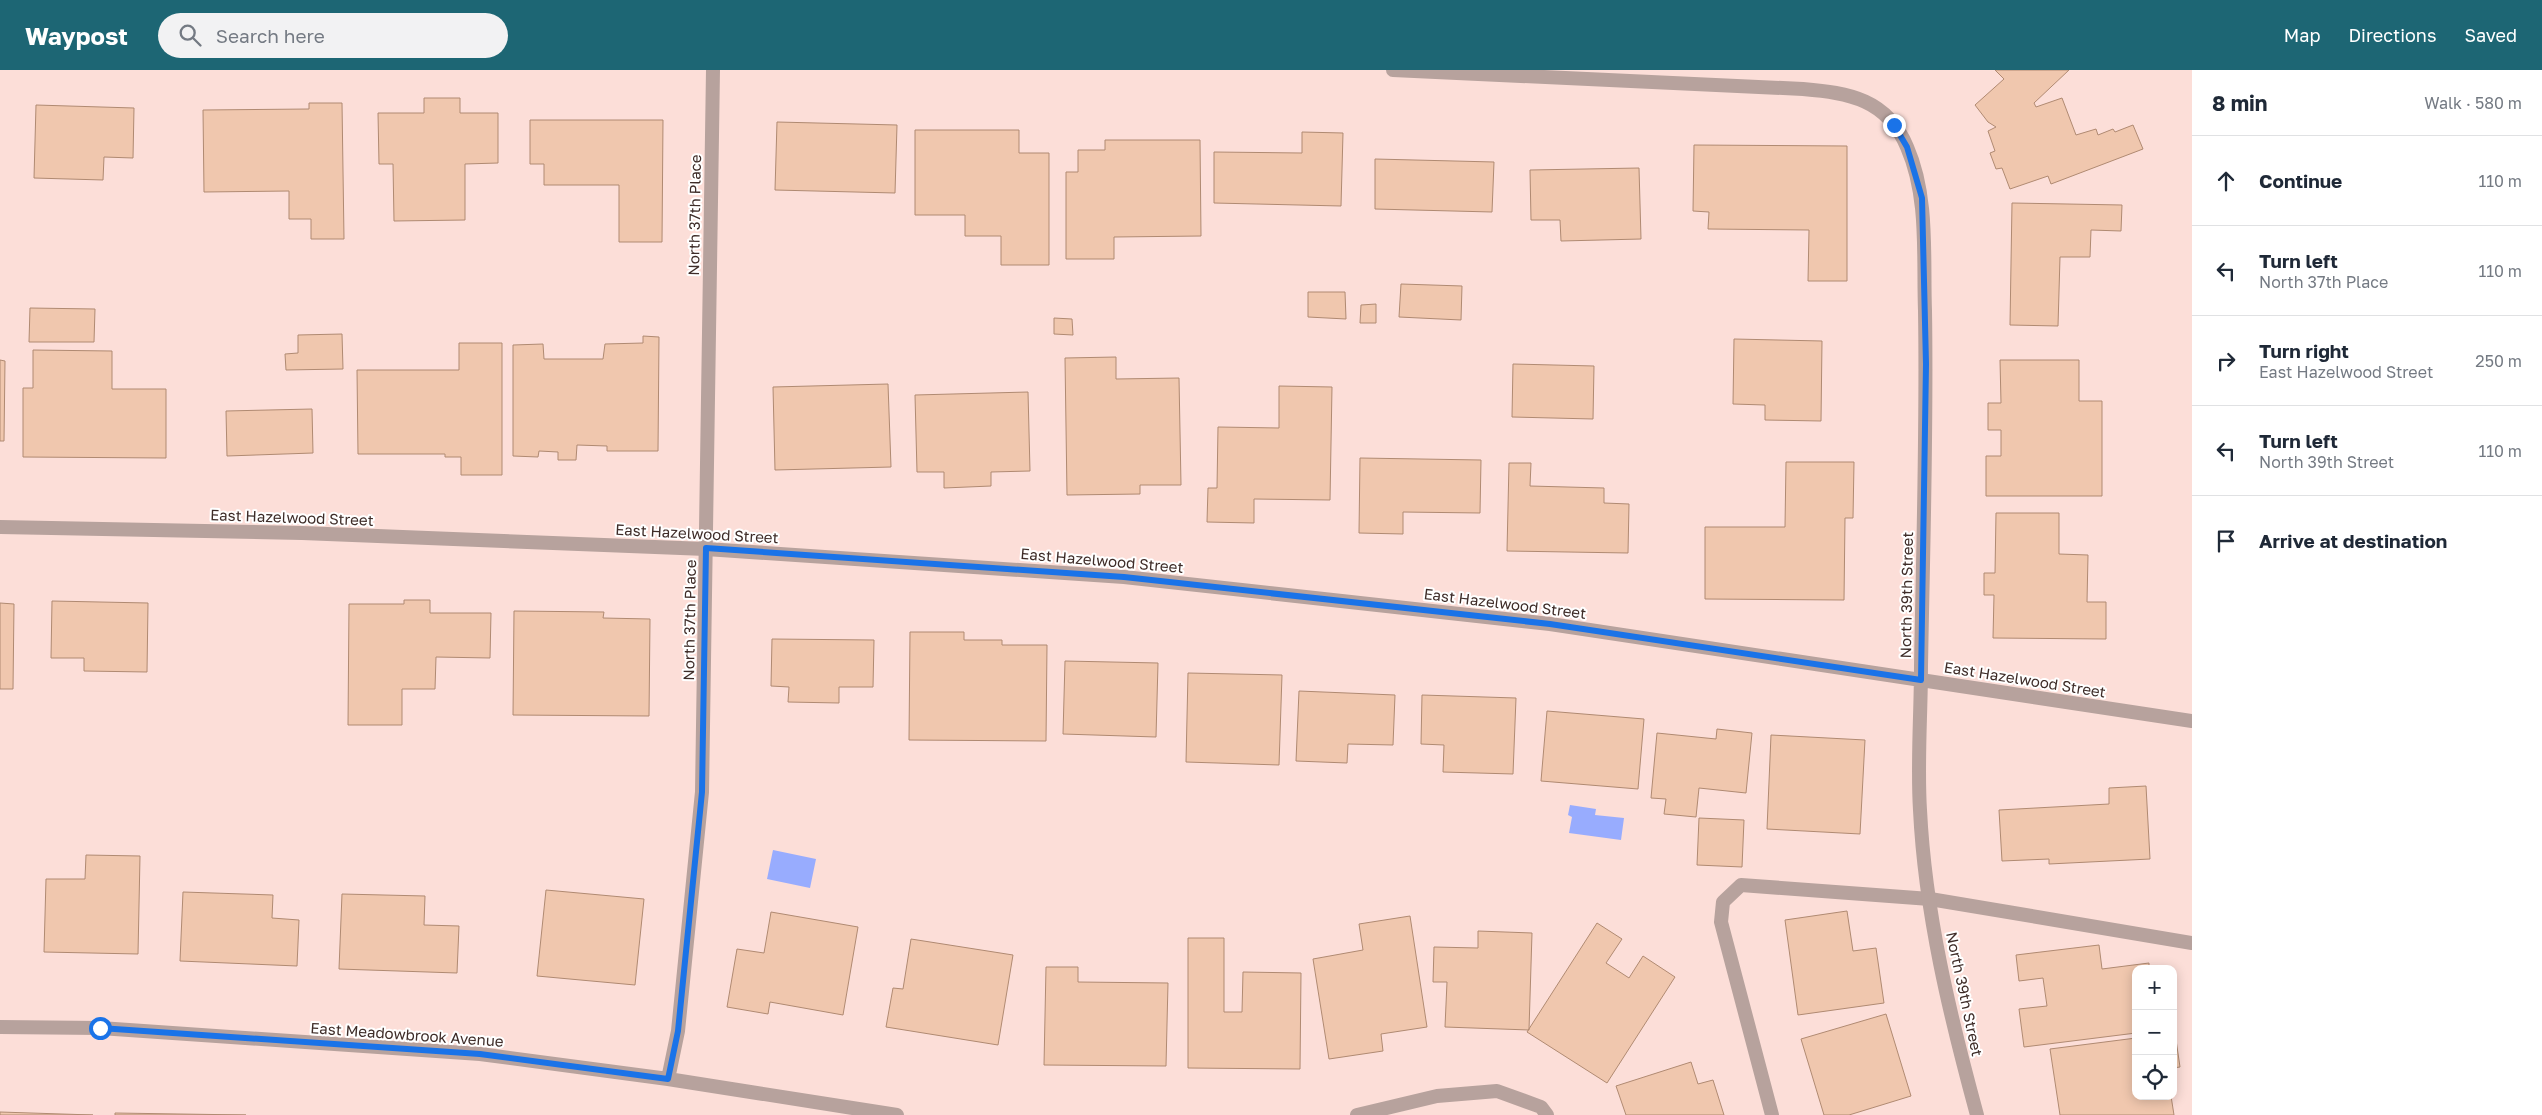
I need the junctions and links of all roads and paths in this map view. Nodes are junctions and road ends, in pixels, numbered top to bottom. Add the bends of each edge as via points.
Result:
1 (712, 70) edge
2 (1393, 70) edge
3 (0, 527) edge
4 (706, 548) junction
5 (1921, 680) junction
6 (2192, 721) edge
7 (1930, 899) junction
8 (2192, 943) edge
9 (0, 1028) edge
10 (668, 1079) junction
11 (1544, 1111) edge
12 (897, 1115) edge
13 (1357, 1115) edge
14 (1772, 1115) edge
15 (1977, 1115) edge

1 - 4 street, North 37th Place
2 - 5 street, North 39th Street via 1803,89 1843,93 1881,109 1907,147 1922,198 1926,364
3 - 4 street, East Hazelwood Street via 302,533
4 - 5 street, East Hazelwood Street via 1134,578 1550,624
4 - 10 street, North 37th Place via 702,792 678,1031
5 - 6 street, East Hazelwood Street
5 - 7 street, North 39th Street via 1920,810
7 - 8 street
7 - 14 street via 1741,885 1723,902 1721,922
7 - 15 street, North 39th Street via 1953,1030
9 - 10 street, East Meadowbrook Avenue via 100,1028 480,1054
10 - 12 street, East Meadowbrook Avenue
11 - 13 street via 1496,1090 1437,1096

